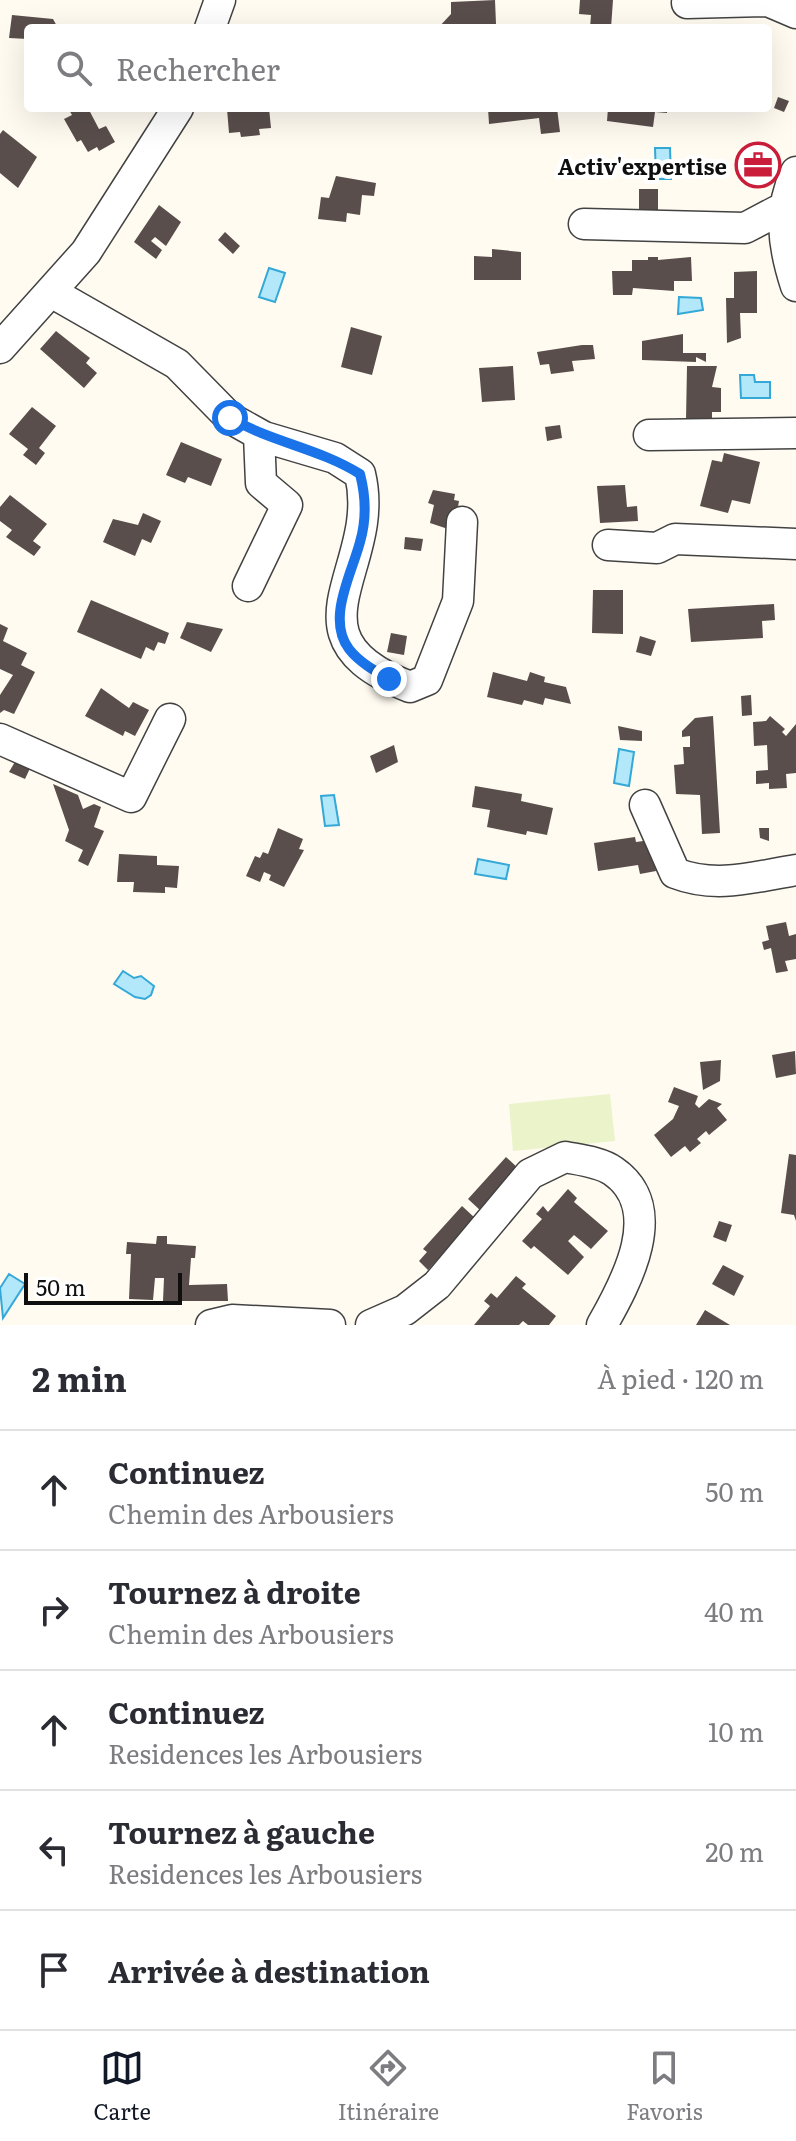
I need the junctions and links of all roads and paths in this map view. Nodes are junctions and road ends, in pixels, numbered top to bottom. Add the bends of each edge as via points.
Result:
1 (220, 0) edge
2 (687, 3) dead end
3 (796, 13) edge
4 (211, 24) edge
5 (175, 112) edge
6 (796, 172) edge
7 (783, 208) junction
8 (584, 224) dead end
9 (793, 269) edge
10 (51, 292) junction
11 (0, 348) edge
12 (796, 433) edge
13 (259, 435) junction
14 (649, 435) dead end
15 (462, 522) dead end
16 (796, 544) edge
17 (608, 545) dead end
18 (248, 586) dead end
19 (170, 719) dead end
20 (0, 739) edge
21 (645, 805) dead end
22 (796, 870) edge
23 (211, 1325) edge
24 (330, 1325) edge
25 (371, 1325) edge
26 (602, 1325) edge

1 - 4 street
2 - 3 street via 768,1
5 - 10 street via 86,252
6 - 7 street
7 - 8 street via 745,228
7 - 9 street
10 - 11 street
10 - 13 street via 177,364 230,418
12 - 14 street
13 - 15 street via 335,458 360,474 366,499 363,527 340,628 348,648 389,679 410,687 427,680 458,601
13 - 18 street via 261,483 287,505
16 - 17 street via 675,539 657,548
19 - 20 street via 131,797
21 - 22 street via 675,873 698,882 727,883
23 - 24 street via 232,1320
25 - 26 street via 405,1310 437,1285 530,1174 565,1157 614,1171 637,1197 640,1231 626,1283

